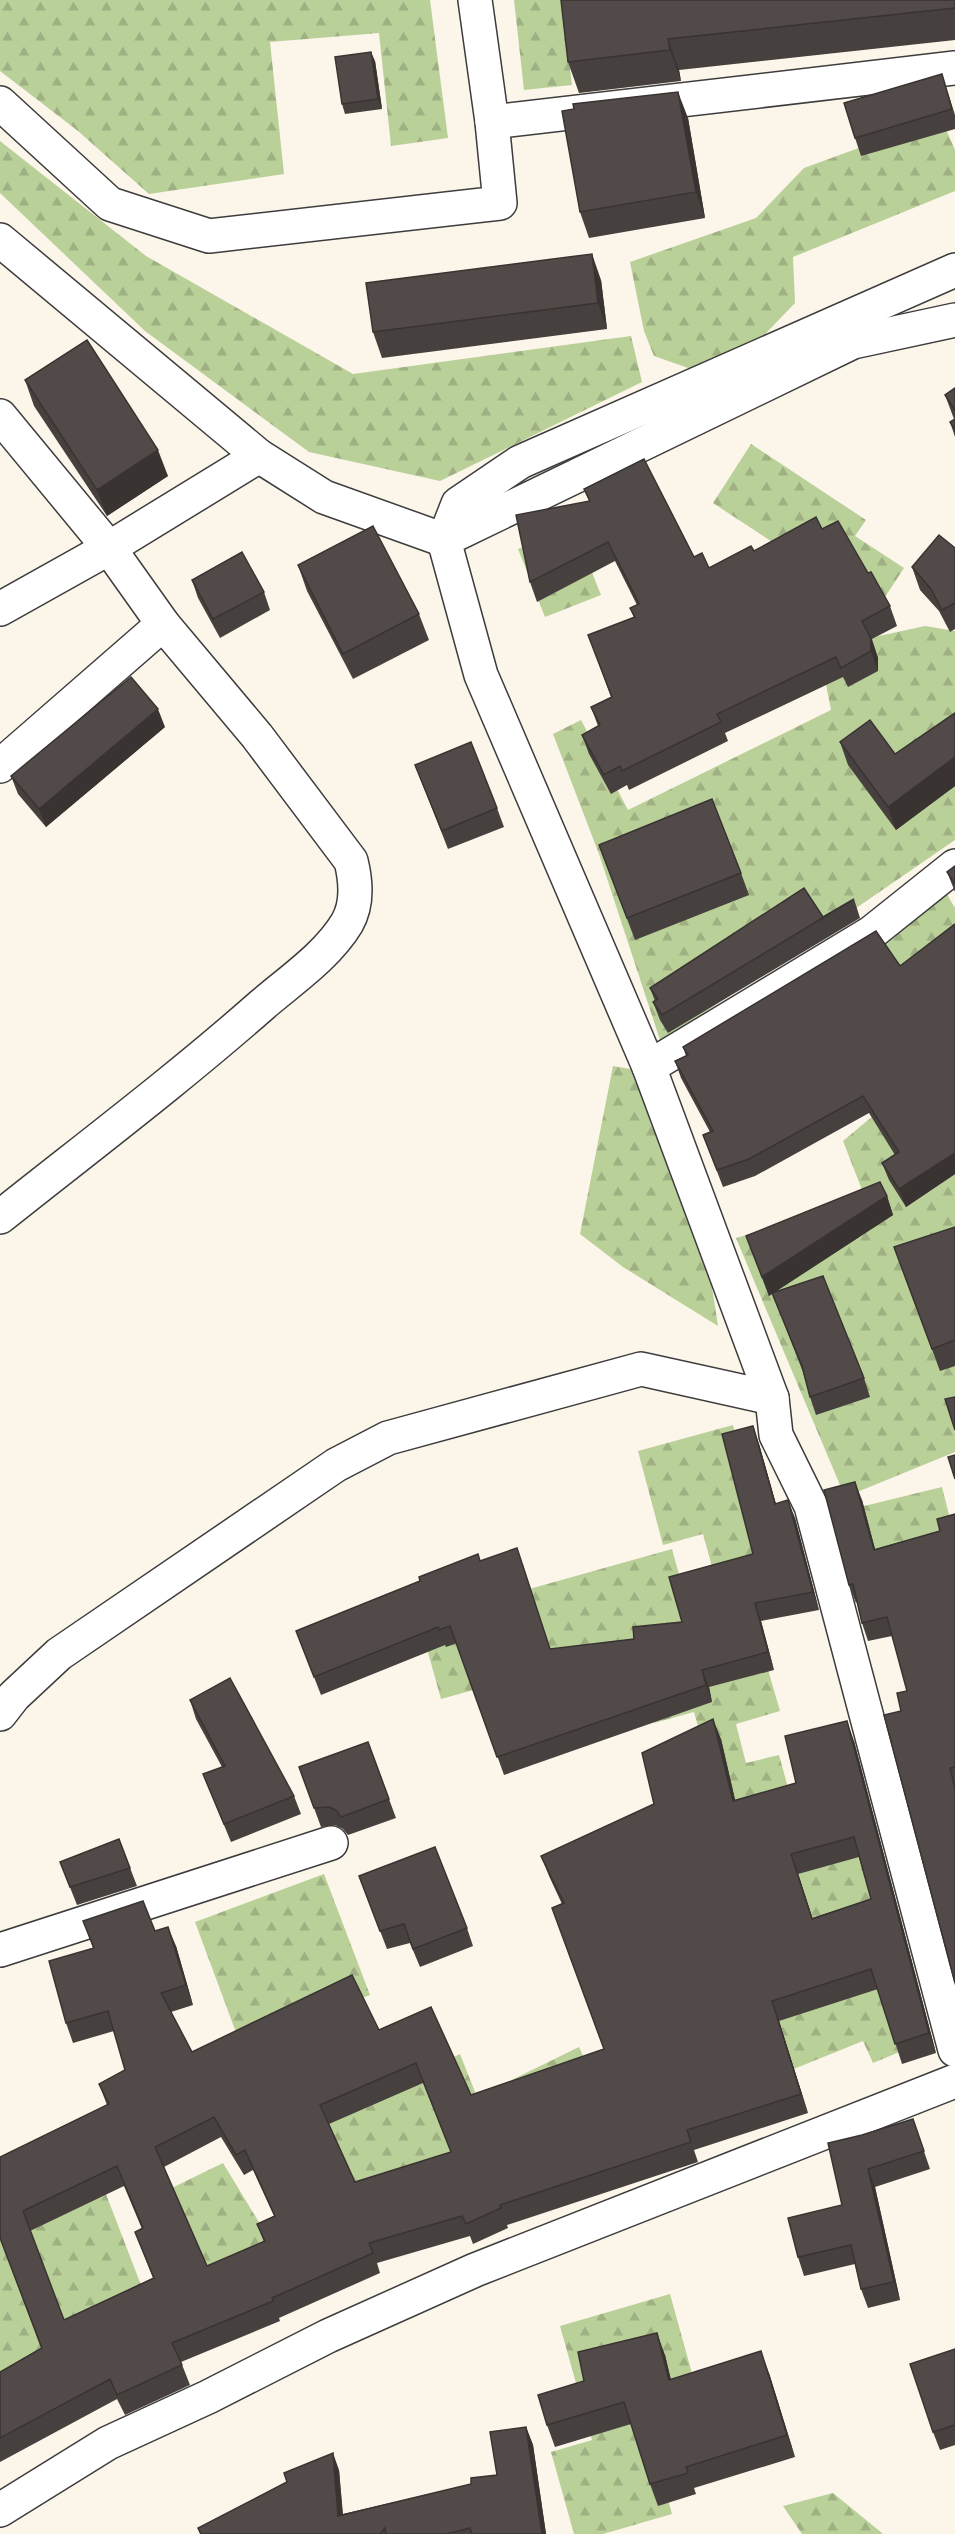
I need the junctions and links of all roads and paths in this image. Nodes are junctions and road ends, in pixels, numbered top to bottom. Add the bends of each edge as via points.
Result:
1 (475, 0) edge
2 (955, 68) edge
3 (0, 103) edge
4 (492, 122) junction
5 (0, 240) edge
6 (955, 270) edge
7 (955, 320) edge
8 (0, 416) edge
9 (258, 456) junction
10 (444, 540) junction
11 (109, 548) junction
12 (0, 609) edge
13 (162, 624) junction
14 (0, 766) edge
15 (955, 866) edge
16 (649, 1067) junction
17 (0, 1217) edge
18 (772, 1398) junction
19 (0, 1714) edge
20 (331, 1843) dead end
21 (0, 1950) edge
22 (955, 2050) edge
23 (955, 2081) edge
24 (0, 2510) edge

1 - 4 lane
2 - 4 lane
3 - 4 lane via 110,204 209,236 500,203
5 - 9 lane
6 - 10 lane via 520,462 458,504
7 - 10 lane via 853,342
8 - 11 lane
9 - 10 lane via 324,497
9 - 11 lane
10 - 16 lane via 481,675
11 - 12 lane
11 - 13 lane
13 - 14 lane
13 - 17 lane via 257,736 351,861 356,878 354,900 347,922 325,950 212,1050
15 - 16 lane via 871,933
16 - 18 lane
18 - 19 lane via 641,1369 388,1438 336,1465 59,1654
18 - 22 lane via 776,1435 811,1506
20 - 21 lane
23 - 24 lane via 475,2270 327,2336 108,2444

